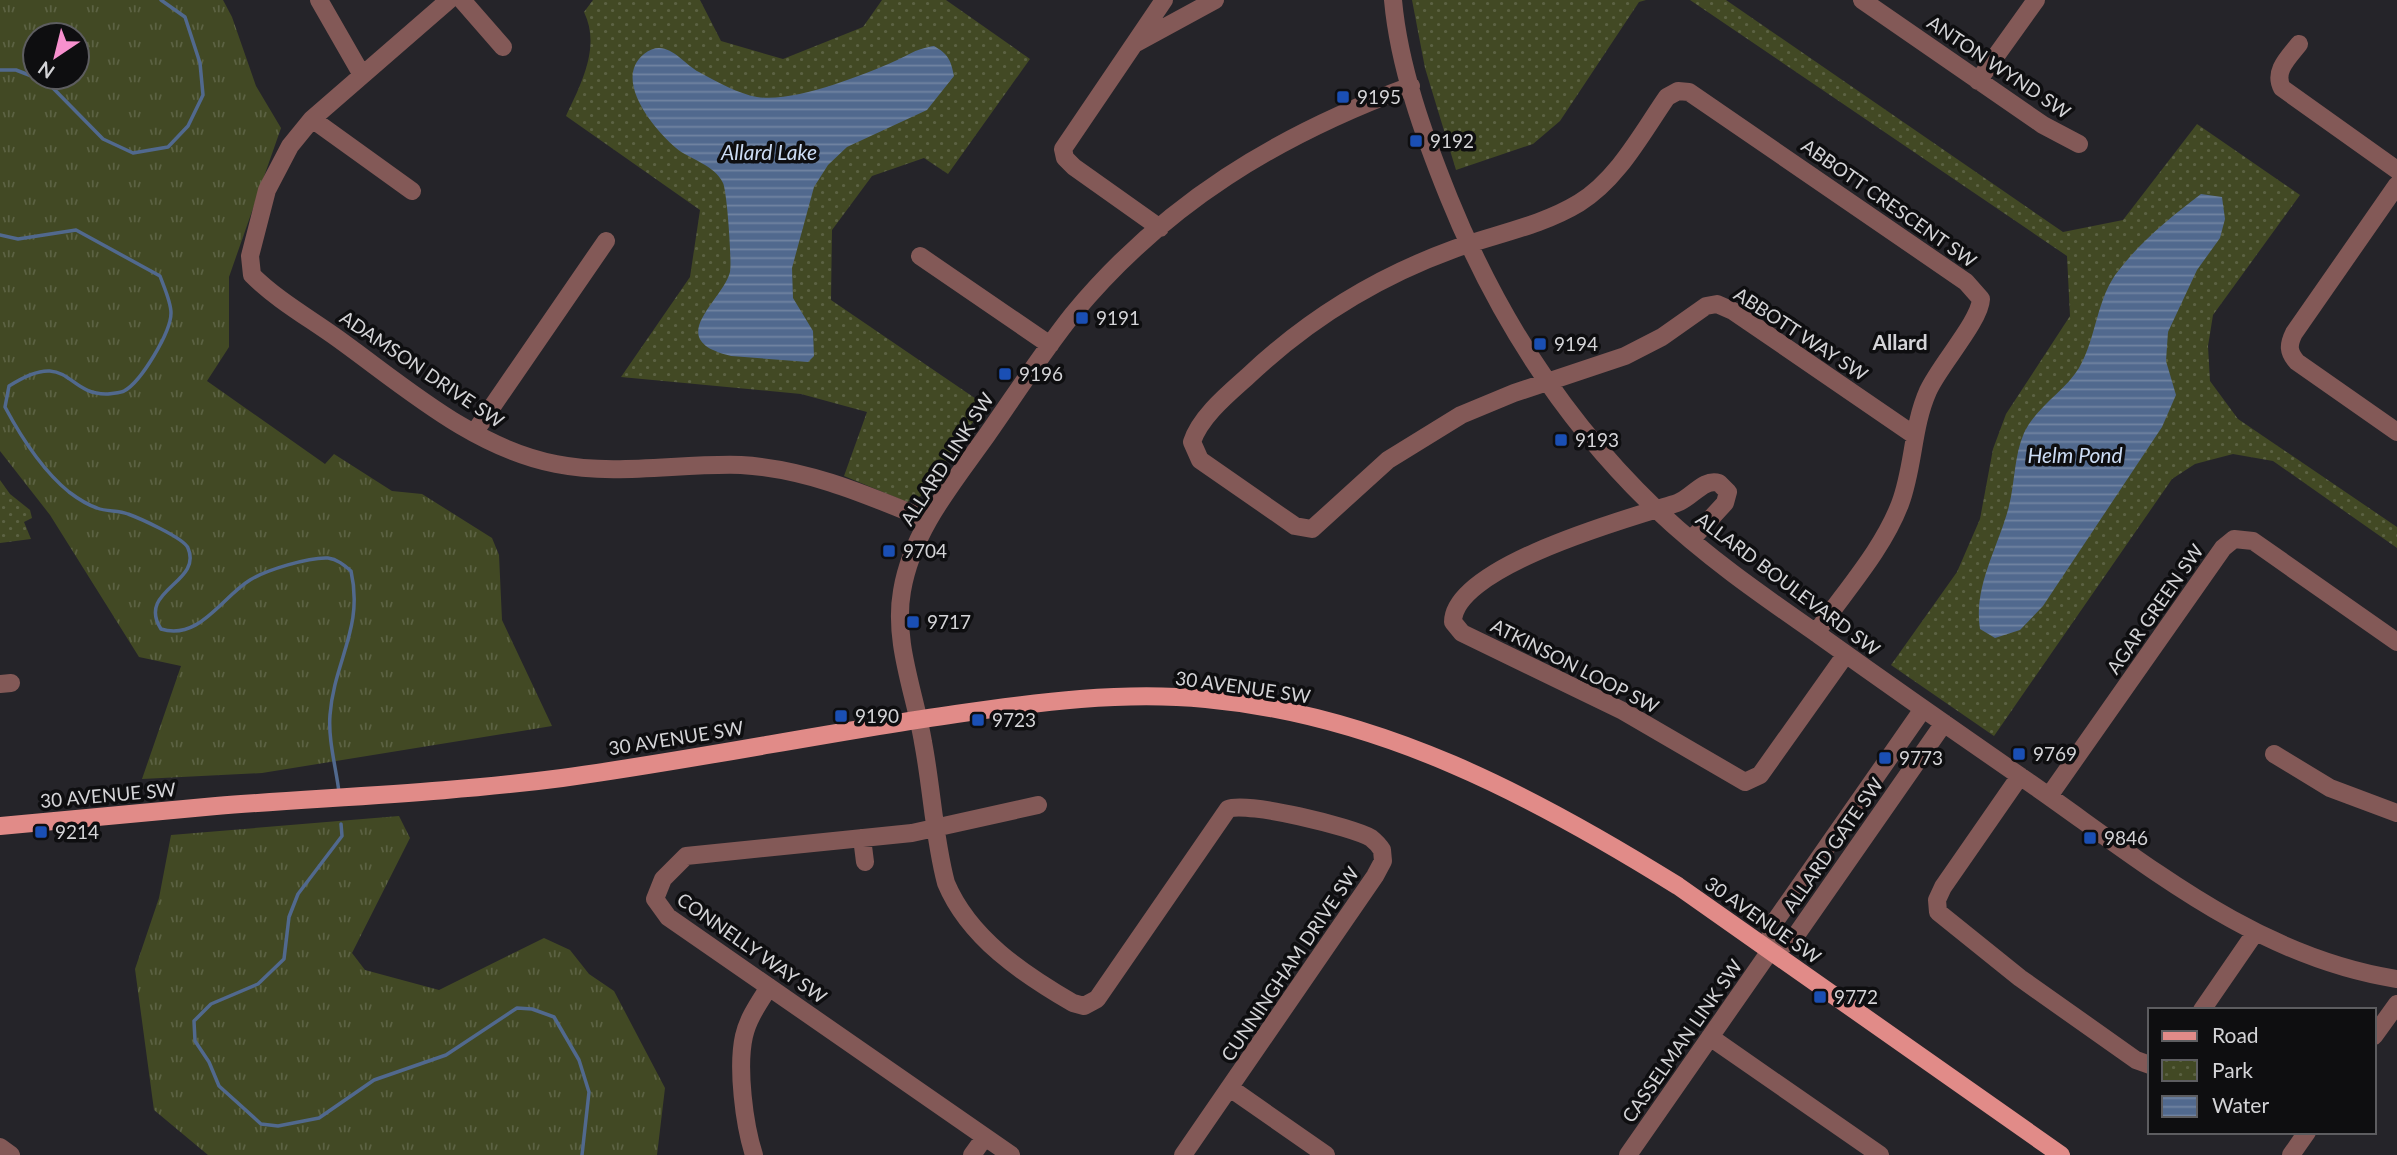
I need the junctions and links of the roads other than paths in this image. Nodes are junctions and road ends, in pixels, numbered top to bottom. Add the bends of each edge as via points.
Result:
1 (319, 0) edge
2 (449, 0) edge
3 (462, 0) edge
4 (1164, 0) edge
5 (1214, 0) edge
6 (1393, 0) edge
7 (1862, 0) edge
8 (2036, 0) edge
9 (1133, 44) junction
10 (2299, 44) dead end
11 (503, 47) dead end
12 (362, 75) junction
13 (1978, 81) junction
14 (1411, 86) junction
15 (312, 119) junction
16 (2079, 144) dead end
17 (2397, 170) edge
18 (2397, 185) edge
19 (412, 191) dead end
20 (1160, 228) junction
21 (606, 241) dead end
22 (1468, 245) junction
23 (920, 256) dead end
24 (1050, 345) junction
25 (1548, 382) junction
26 (2397, 432) edge
27 (474, 433) junction
28 (1914, 435) junction
29 (1656, 509) junction
30 (928, 520) junction
31 (1691, 540) junction
32 (1816, 633) junction
33 (2397, 642) edge
34 (1846, 654) junction
35 (1923, 709) junction
36 (919, 719) junction
37 (1944, 723) junction
38 (2274, 754) dead end
39 (2020, 776) junction
40 (2049, 796) junction
41 (1038, 805) dead end
42 (219, 806) junction
43 (2397, 813) edge
44 (0, 816) edge
45 (0, 826) edge
46 (937, 827) junction
47 (862, 838) junction
48 (865, 862) dead end
49 (2255, 933) junction
50 (1770, 951) junction
51 (2397, 979) edge
52 (769, 987) junction
53 (2397, 1004) edge
54 (2203, 1008) edge
55 (2376, 1033) edge
56 (1710, 1037) junction
57 (2148, 1064) edge
58 (1230, 1088) junction
59 (2305, 1134) edge
60 (985, 1137) junction
61 (0, 1147) edge
62 (11, 1155) edge
63 (754, 1155) edge
64 (972, 1155) edge
65 (1011, 1155) edge
66 (1183, 1155) edge
67 (1326, 1155) edge
68 (1628, 1155) edge
69 (1880, 1155) edge
70 (2062, 1155) edge
71 (2291, 1155) edge

1 - 12 street
2 - 12 street, ADAMSON DRIVE SW
3 - 11 street
4 - 9 street
5 - 9 street
6 - 14 street, ALLARD BOULEVARD SW
7 - 13 street, ANTON WYND SW
8 - 13 street
9 - 20 street via 1065,141 1063,153 1074,167
10 - 17 street via 2280,71 2282,89
12 - 15 street, ADAMSON DRIVE SW
13 - 16 street, ANTON WYND SW
14 - 20 street, ALLARD LINK SW via 1335,115 1280,143
14 - 22 street, ALLARD BOULEVARD SW via 1437,169
15 - 19 street
15 - 27 street, ADAMSON DRIVE SW via 290,146 267,190 250,256 252,275
18 - 26 street via 2289,345 2297,362
20 - 24 street, ALLARD LINK SW via 1099,286
21 - 27 street
22 - 25 street, ALLARD BOULEVARD SW
22 - 25 street, ABBOTT CRESCENT SW via 1376,285 1293,337 1200,426 1192,442 1196,455 1295,526 1312,529 1370,474 1424,435 1477,408
22 - 28 street, ABBOTT CRESCENT SW via 1581,202 1615,170 1667,97 1689,92 1976,291 1981,299 1979,309 1934,378
23 - 24 street
24 - 30 street, ALLARD LINK SW
25 - 28 street, ABBOTT WAY SW via 1625,356 1706,306 1717,304 1728,307
25 - 29 street, ALLARD BOULEVARD SW via 1597,447
27 - 30 street, ADAMSON DRIVE SW via 515,453 558,465 738,465 790,471 832,481
28 - 32 street, ABBOTT CRESCENT SW via 1895,517
29 - 31 street, ALLARD BOULEVARD SW
29 - 31 street via 1687,499 1708,482 1724,486 1728,492 1725,503
29 - 34 street, ATKINSON LOOP SW via 1525,555 1466,596 1455,609 1454,622 1462,633 1614,706 1745,782 1760,775
30 - 36 street, ALLARD LINK SW via 905,576 899,610
31 - 32 street, ALLARD BOULEVARD SW
32 - 34 street, ALLARD BOULEVARD SW
33 - 40 street, AGAR GREEN SW via 2253,541 2234,539 2223,548
34 - 35 street, ALLARD BOULEVARD SW
35 - 37 street, ALLARD BOULEVARD SW
35 - 50 street, ALLARD GATE SW via 1771,927
36 - 42 main road, 30 AVENUE SW via 575,776
36 - 46 street, CUNNINGHAM DRIVE SW
36 - 50 main road, 30 AVENUE SW via 1050,701 1145,696 1240,703 1318,718 1373,733 1477,774 1678,886
37 - 39 street, ALLARD BOULEVARD SW
37 - 50 street, ALLARD GATE SW via 1791,941
38 - 43 street via 2318,782
39 - 40 street, ALLARD BOULEVARD SW
39 - 57 street via 1943,887 1938,912 2020,978
40 - 49 street, ALLARD BOULEVARD SW via 2190,895
41 - 46 street
42 - 44 main road, 30 AVENUE SW via 163,803
42 - 45 main road, 30 AVENUE SW
46 - 47 street, CONNELLY WAY SW
46 - 58 street, CUNNINGHAM DRIVE SW via 946,883 974,929 1066,999 1084,1006 1097,999 1228,809 1270,810 1375,841 1384,856 1380,869
47 - 48 street
47 - 52 street, CONNELLY WAY SW via 686,856 658,887 655,898 661,911
49 - 51 street, ALLARD BOULEVARD SW via 2333,965
49 - 54 street
50 - 56 street, CASSELMAN LINK SW
50 - 70 main road, 30 AVENUE SW
52 - 60 street, CONNELLY WAY SW
52 - 63 street via 752,1013 743,1039 746,1124
53 - 55 street
56 - 68 street, CASSELMAN LINK SW
56 - 69 street
58 - 66 street, CUNNINGHAM DRIVE SW
58 - 67 street
59 - 71 street
60 - 64 street
60 - 65 street, CONNELLY WAY SW
61 - 62 street

